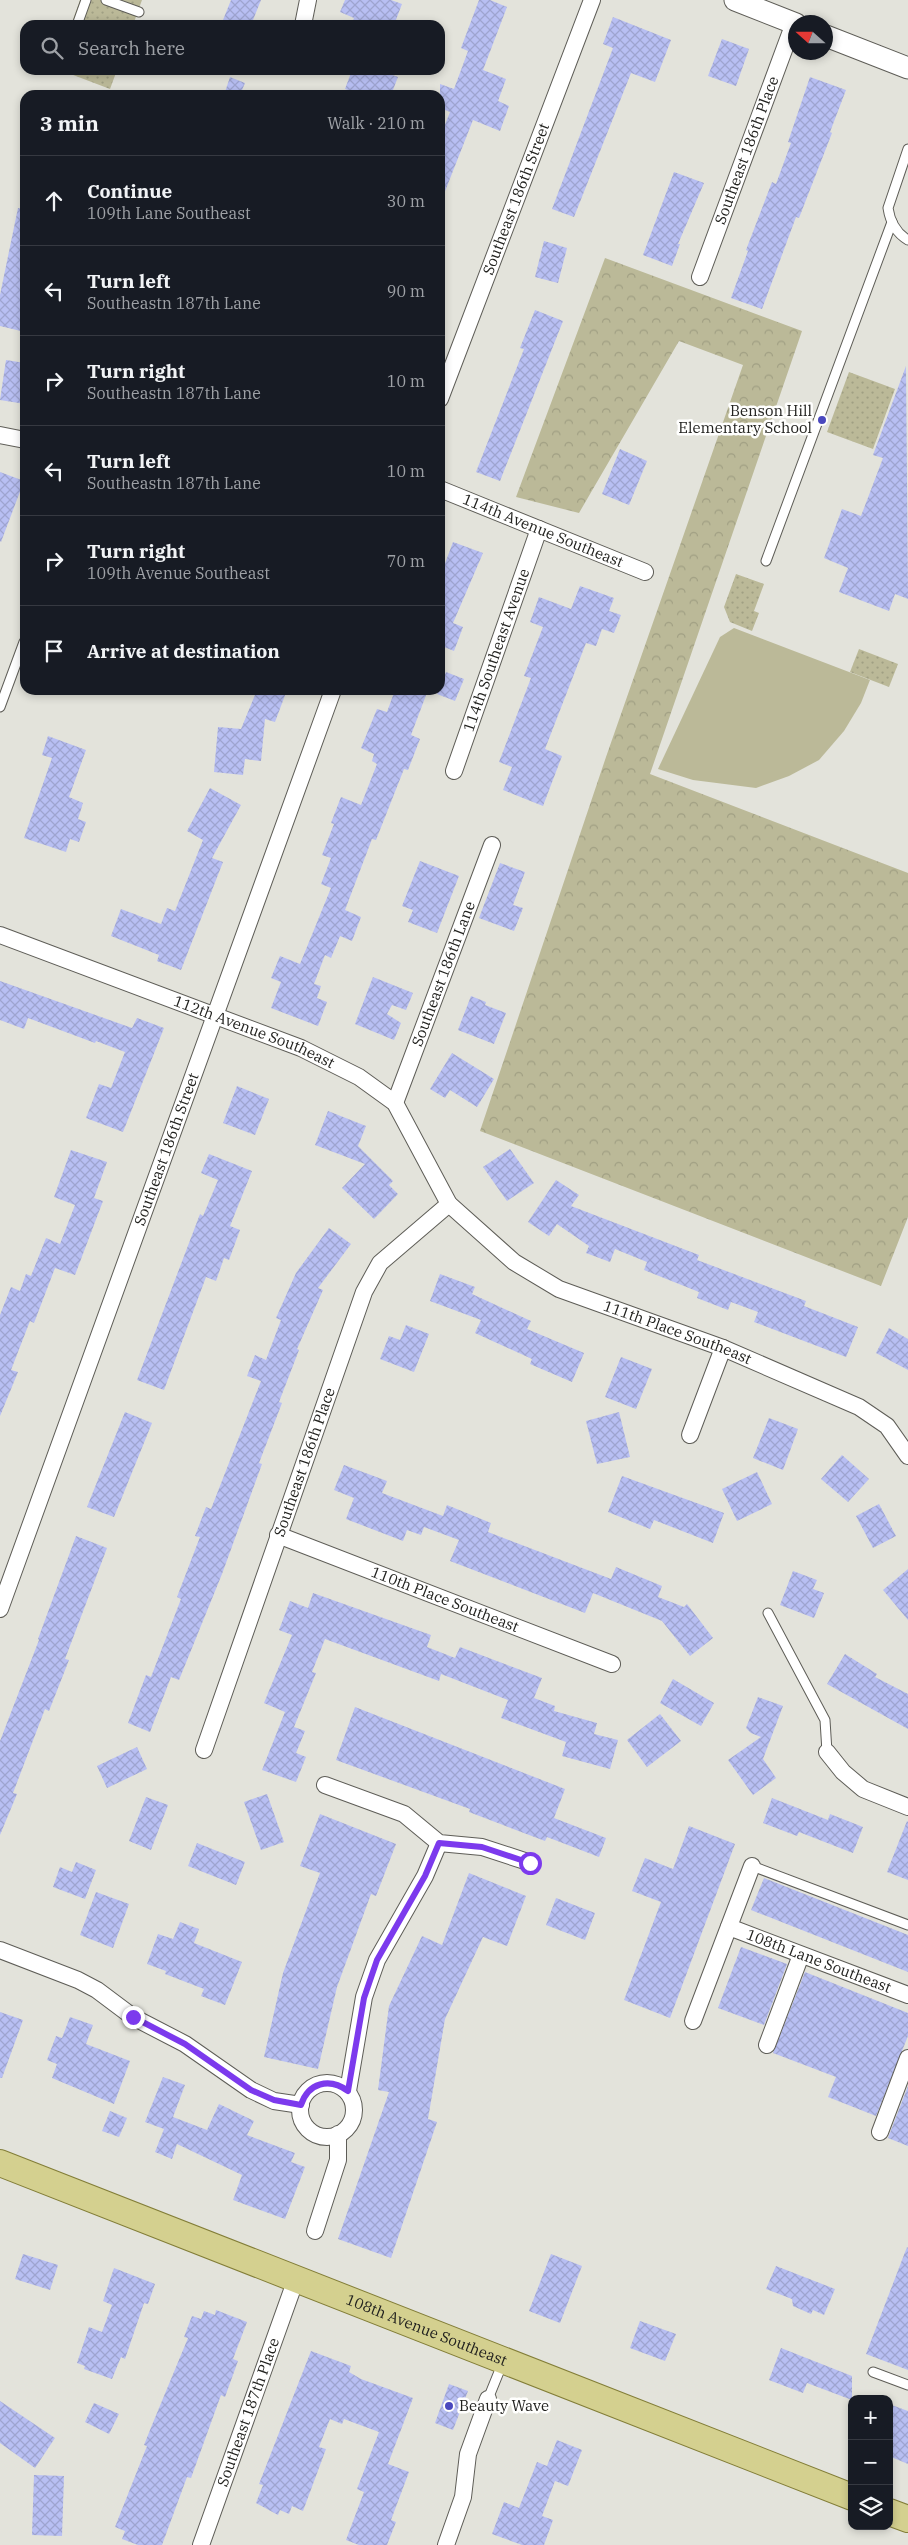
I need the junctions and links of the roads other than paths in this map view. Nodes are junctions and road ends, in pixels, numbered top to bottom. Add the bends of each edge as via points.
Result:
1 (86, 0) edge
2 (106, 0) edge
3 (308, 0) edge
4 (592, 0) edge
5 (736, 0) edge
6 (139, 12) dead end
7 (79, 20) edge
8 (304, 20) edge
9 (788, 21) edge
10 (833, 39) edge
11 (788, 43) edge
12 (908, 68) edge
13 (908, 149) edge
14 (906, 162) edge
15 (892, 222) junction
16 (908, 240) edge
17 (700, 277) dead end
18 (445, 386) edge
19 (0, 435) edge
20 (20, 439) edge
21 (445, 491) edge
22 (539, 529) junction
23 (766, 561) dead end
24 (645, 572) dead end
25 (20, 653) edge
26 (331, 695) edge
27 (0, 707) edge
28 (454, 771) dead end
29 (492, 845) dead end
30 (0, 935) edge
31 (215, 1016) junction
32 (395, 1103) junction
33 (449, 1204) junction
34 (723, 1348) junction
35 (690, 1435) dead end
36 (908, 1456) edge
37 (278, 1535) junction
38 (0, 1609) edge
39 (768, 1613) dead end
40 (612, 1664) dead end
41 (204, 1750) dead end
42 (827, 1752) joint
43 (325, 1785) dead end
44 (908, 1807) edge
45 (439, 1843) junction
46 (530, 1863) dead end
47 (752, 1866) joint
48 (908, 1925) edge
49 (729, 1928) junction
50 (0, 1950) edge
51 (801, 1955) junction
52 (908, 1995) edge
53 (693, 2022) dead end
54 (767, 2045) dead end
55 (908, 2058) edge
56 (348, 2091) junction
57 (301, 2105) junction
58 (880, 2132) dead end
59 (338, 2134) junction
60 (0, 2163) edge
61 (315, 2231) dead end
62 (296, 2279) junction
63 (504, 2361) junction
64 (873, 2372) dead end
65 (908, 2385) edge
66 (488, 2399) joint
67 (848, 2495) edge
68 (893, 2513) edge
69 (908, 2519) edge
70 (202, 2545) edge
71 (446, 2545) edge

1 - 7 lane
2 - 6 lane
3 - 8 street
4 - 18 street, Southeast 186th Street
5 - 9 street
10 - 12 street
11 - 17 street, Southeast 186th Place
13 - 14 lane
14 - 15 lane via 888,208
15 - 16 lane
15 - 23 lane
19 - 20 street
21 - 22 street, 114th Avenue Southeast
22 - 24 street, 114th Avenue Southeast
22 - 28 street, 114th Southeast Avenue
25 - 27 lane
26 - 31 street, Southeast 186th Street
29 - 32 street, Southeast 186th Lane
30 - 31 street, 112th Avenue Southeast
31 - 32 street, 112th Avenue Southeast via 301,1048 359,1077
31 - 38 street, Southeast 186th Street
32 - 33 street, 112th Avenue Southeast
33 - 34 street, 111th Place Southeast via 514,1262 559,1289
33 - 37 street, Southeast 186th Place via 380,1263 364,1292
34 - 35 street
34 - 36 street, 111th Place Southeast via 859,1407 886,1426
37 - 40 street, 110th Place Southeast
37 - 41 street, Southeast 186th Place
39 - 42 lane via 825,1720
42 - 44 street via 863,1789
43 - 45 street via 404,1814
45 - 46 street via 482,1847
45 - 56 street via 425,1876 377,1960 364,1998
47 - 48 lane
47 - 49 street
49 - 51 street, 108th Lane Southeast
49 - 53 street
50 - 57 street via 97,1990 133,2017 185,2044 251,2090 274,2100
51 - 52 street, 108th Lane Southeast
51 - 54 street
55 - 58 street
56 - 57 street via 332,2083 316,2085 309,2090
56 - 59 street via 354,2115 346,2130
57 - 59 street via 301,2114 308,2128 322,2136
59 - 61 street via 338,2160
60 - 62 main road, 108th Avenue Southeast
62 - 63 main road, 108th Avenue Southeast
62 - 70 street, Southeast 187th Place
63 - 66 lane
63 - 67 main road, 108th Avenue Southeast
64 - 65 lane
66 - 71 street via 468,2454 463,2497
68 - 69 main road

